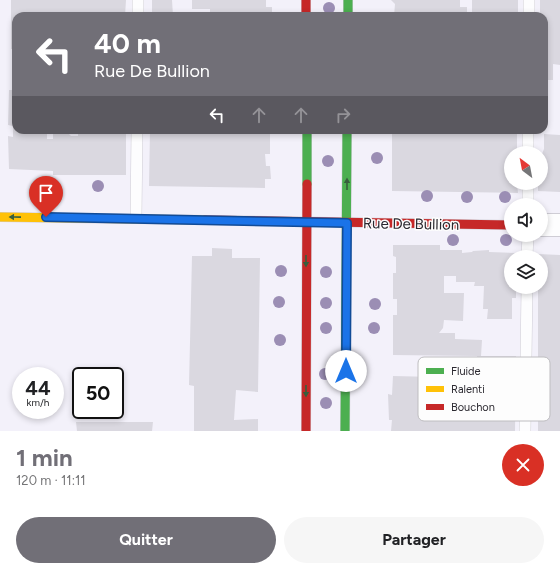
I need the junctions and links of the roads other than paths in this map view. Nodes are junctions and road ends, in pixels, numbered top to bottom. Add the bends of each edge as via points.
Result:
1 (138, 0) edge
2 (306, 0) edge
3 (348, 0) edge
4 (529, 0) edge
5 (138, 12) edge
6 (306, 12) edge
7 (348, 12) edge
8 (529, 12) edge
9 (137, 134) edge
10 (307, 134) edge
11 (347, 134) edge
12 (528, 134) edge
13 (528, 146) edge
14 (0, 217) edge
15 (136, 218) junction
16 (306, 222) junction
17 (347, 223) junction
18 (504, 225) edge
19 (548, 225) edge
20 (560, 225) edge
21 (527, 294) edge
22 (526, 357) edge
23 (525, 421) edge
24 (306, 431) edge
25 (346, 431) edge
26 (525, 431) edge

1 - 5 lane
2 - 6 main road
3 - 7 main road
4 - 8 lane
9 - 15 lane
10 - 16 main road
17 -> 11 main road
12 - 13 lane
15 -> 14 main road, Rue De Bullion
15 - 16 main road, Rue De Bullion
16 - 17 main road, Rue De Bullion
16 -> 24 main road
17 - 18 main road, Rue De Bullion
17 - 25 main road
19 - 20 street
21 - 22 lane
23 - 26 lane

